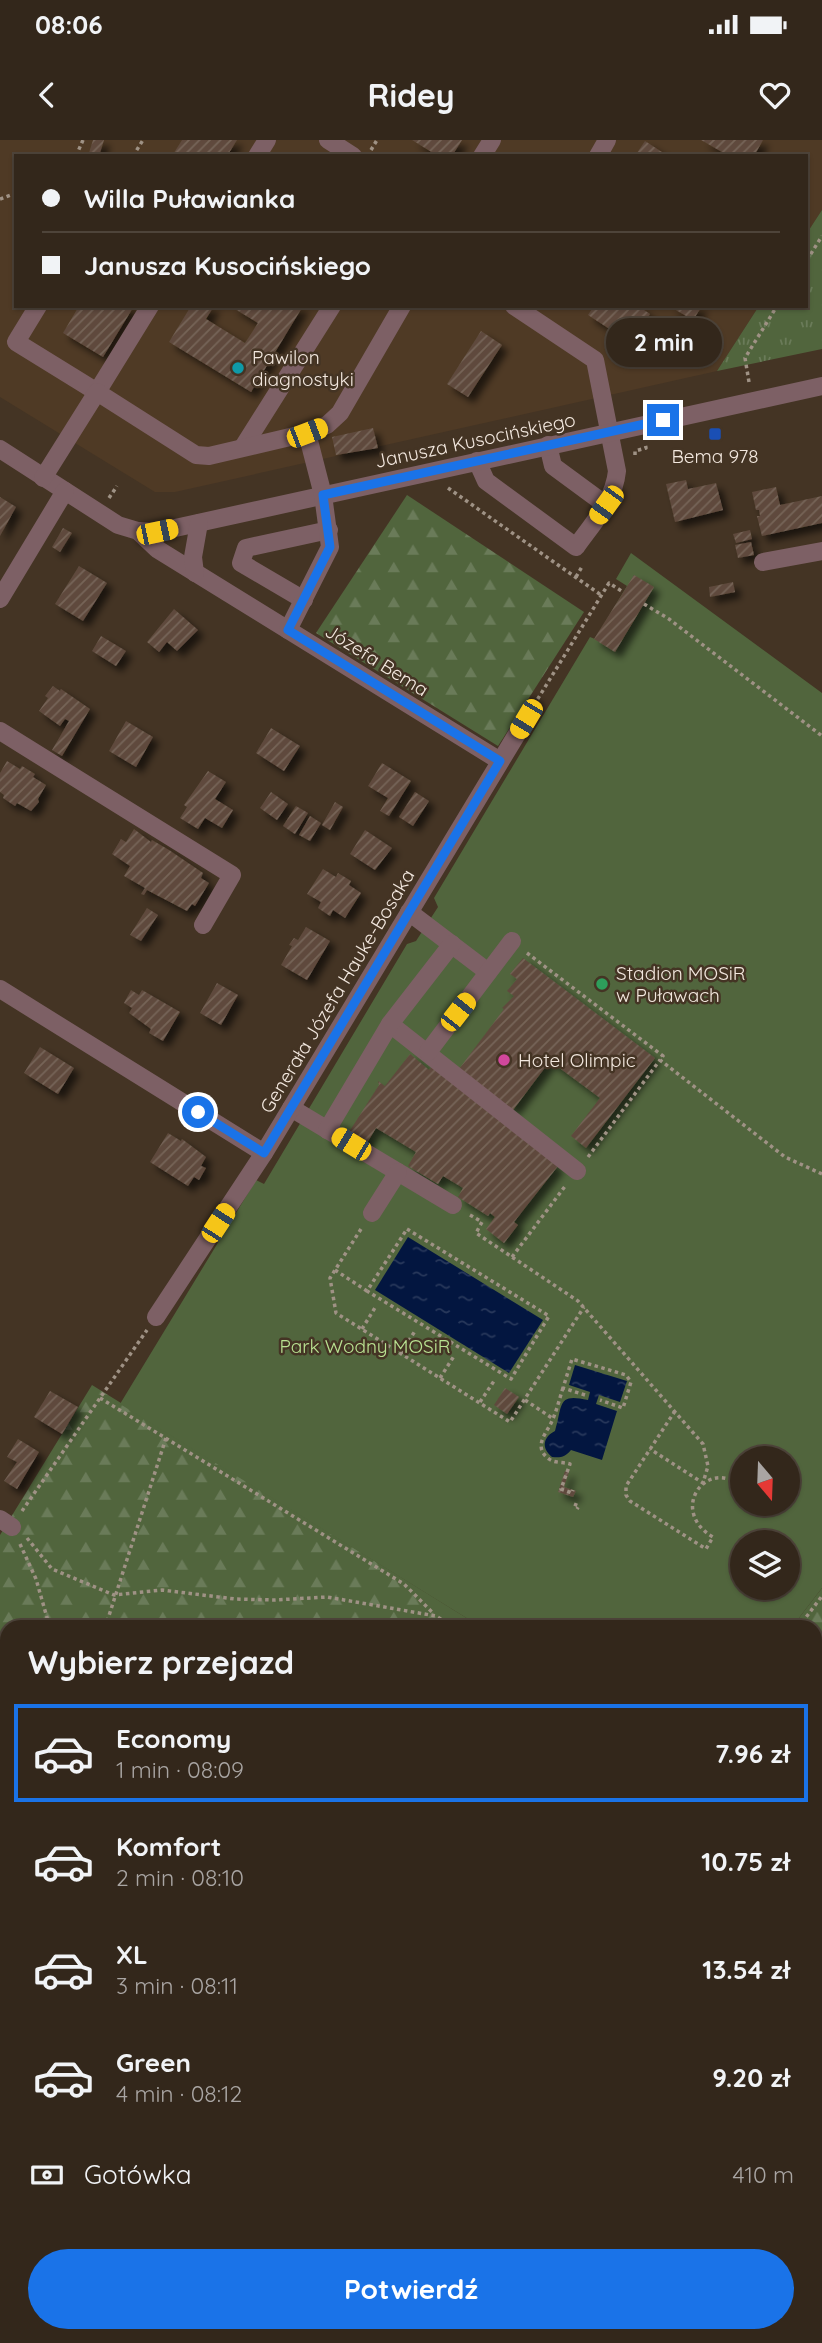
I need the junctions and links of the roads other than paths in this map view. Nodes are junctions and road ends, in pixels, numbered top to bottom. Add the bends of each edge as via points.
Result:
1 (328, 140) edge
2 (350, 154) edge
3 (37, 308) edge
4 (149, 308) edge
5 (331, 308) edge
6 (401, 308) edge
7 (517, 308) edge
8 (822, 386) edge
9 (97, 391) junction
10 (610, 432) junction
11 (307, 433) junction
12 (548, 445) junction
13 (243, 447) junction
14 (0, 449) edge
15 (477, 461) junction
16 (43, 478) junction
17 (65, 491) junction
18 (323, 495) junction
19 (606, 505) junction
20 (199, 523) junction
21 (329, 530) junction
22 (138, 531) junction
23 (822, 551) edge
24 (763, 562) dead end
25 (195, 573) junction
26 (0, 599) edge
27 (304, 600) junction
28 (288, 630) junction
29 (526, 719) road end
30 (0, 731) edge
31 (500, 761) junction
32 (409, 912) junction
33 (203, 925) dead end
34 (512, 941) road end
35 (452, 944) junction
36 (488, 972) junction
37 (0, 989) edge
38 (390, 1024) junction
39 (428, 1052) junction
40 (290, 1108) junction
41 (327, 1130) junction
42 (264, 1153) junction
43 (577, 1171) dead end
44 (398, 1172) junction
45 (453, 1205) road end
46 (372, 1213) road end
47 (156, 1317) road end

1 - 2 street
3 - 9 street via 16,342
4 - 9 street
5 - 13 street
6 - 11 street via 340,413 327,425
7 - 10 street via 595,360
8 - 10 street, Janusza Kusocińskiego
9 - 13 street via 196,455
9 - 16 street
10 - 12 street, Janusza Kusocińskiego
10 - 19 street via 617,471
11 - 13 street
11 - 18 street
12 - 15 street, Janusza Kusocińskiego
12 - 19 street via 553,466
14 - 16 street, Józefa Bema
15 - 18 street, Janusza Kusocińskiego
15 - 19 street via 485,481 576,547
16 - 17 street, Józefa Bema
17 - 22 street, Józefa Bema via 118,525
17 - 26 street
18 - 20 street, Janusza Kusocińskiego
18 - 21 street
20 - 22 street, Janusza Kusocińskiego
20 - 25 street
21 - 27 street via 330,547
21 - 27 street via 246,548 241,563
22 - 25 street, Józefa Bema
23 - 24 street
25 - 28 street, Józefa Bema
27 - 28 street
28 - 31 street, Józefa Bema
29 - 31 street, Generała Józefa Hauke-Bosaka
30 - 33 street via 232,875
31 - 32 street, Generała Józefa Hauke-Bosaka
32 - 35 street
32 - 40 street, Generała Józefa Hauke-Bosaka
34 - 36 street
35 - 36 street
35 - 38 street
36 - 39 street
37 - 42 street
38 - 39 street
38 - 41 street
39 - 43 street
40 - 41 street
40 - 42 street, Generała Józefa Hauke-Bosaka
41 - 44 street
42 - 47 street, Generała Józefa Hauke-Bosaka
44 - 45 street
44 - 46 street

